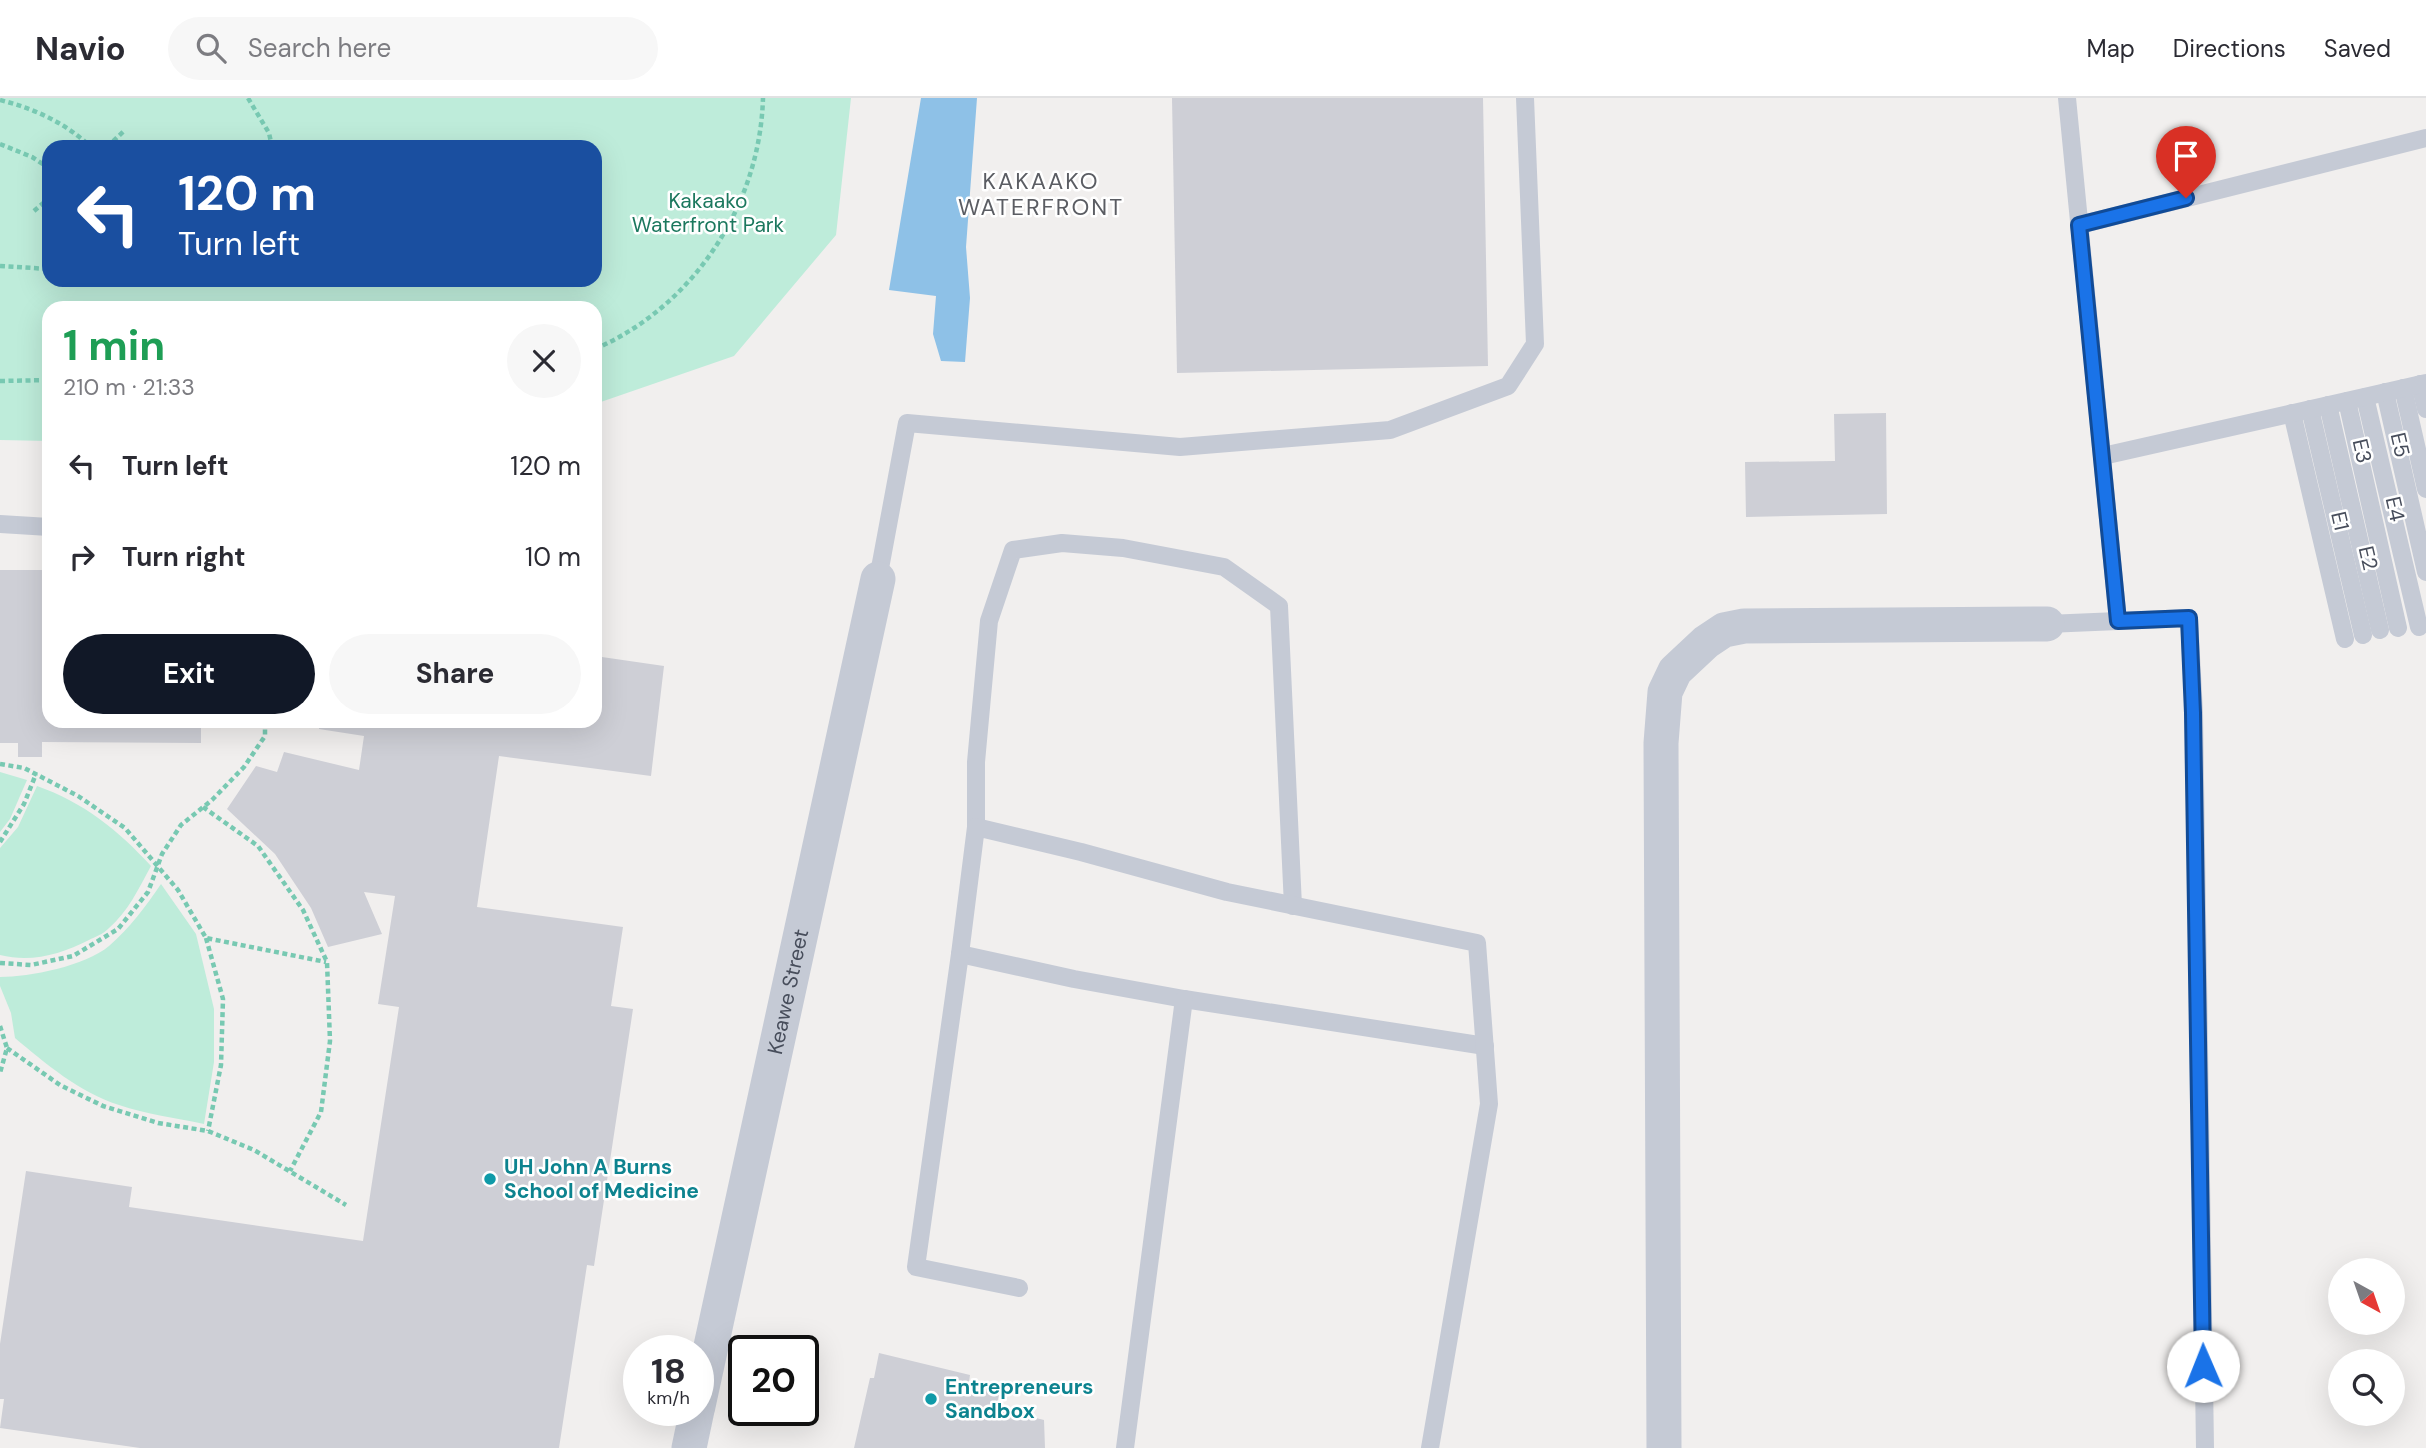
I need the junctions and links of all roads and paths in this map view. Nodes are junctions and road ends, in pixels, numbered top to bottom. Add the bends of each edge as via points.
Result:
1 (248, 98) edge
2 (763, 98) edge
3 (1525, 98) edge
4 (2067, 98) edge
5 (0, 100) edge
6 (125, 130) dead end
7 (2426, 138) edge
8 (83, 140) edge
9 (114, 140) edge
10 (270, 140) edge
11 (0, 144) edge
12 (42, 163) edge
13 (42, 204) edge
14 (34, 211) dead end
15 (2079, 225) junction
16 (0, 266) edge
17 (42, 269) edge
18 (602, 346) edge
19 (42, 380) edge
20 (0, 381) edge
21 (2416, 385) edge
22 (2385, 392) junction
23 (2356, 399) junction
24 (2319, 407) junction
25 (2426, 410) edge
26 (2291, 413) junction
27 (2103, 456) junction
28 (2426, 489) edge
29 (0, 524) edge
30 (42, 527) edge
31 (2426, 572) edge
32 (878, 579) joint
33 (2118, 621) junction
34 (2047, 624) joint
35 (2419, 627) dead end
36 (2398, 628) dead end
37 (2372, 633) dead end
38 (2345, 639) dead end
39 (265, 728) edge
40 (0, 764) edge
41 (36, 774) junction
42 (203, 807) junction
43 (976, 827) junction
44 (0, 842) edge
45 (158, 867) junction
46 (1293, 906) junction
47 (206, 938) junction
48 (960, 954) junction
49 (327, 962) junction
50 (0, 963) edge
51 (1184, 999) junction
52 (0, 1026) edge
53 (1485, 1046) junction
54 (7, 1048) junction
55 (0, 1073) edge
56 (208, 1131) junction
57 (290, 1171) junction
58 (346, 1205) dead end
59 (1019, 1289) dead end
60 (714, 1335) edge
61 (694, 1426) edge
62 (689, 1448) edge
63 (1125, 1448) edge
64 (1430, 1448) edge
65 (1664, 1448) edge
66 (2205, 1448) edge

1 - 10 path
2 - 18 path via 755,160 725,234 676,296
3 - 32 lane via 1535,344 1508,386 1390,430 1180,447 907,423
4 - 15 lane
5 - 8 path via 49,116
6 - 9 path
7 - 15 lane
11 - 12 path
13 - 14 path
15 - 27 lane
16 - 17 path
19 - 20 path
21 - 22 lane
21 - 25 lane
21 - 28 lane
22 - 23 lane
22 - 31 lane
23 - 24 lane
23 - 35 lane, E5
23 - 36 lane, E4
24 - 26 lane
24 - 37 lane, E3
26 - 27 lane
26 - 38 lane, E1
27 - 33 lane
29 - 30 lane
32 - 60 street, Keawe Street
33 - 34 lane
33 - 66 lane via 2189,618
34 - 65 street via 1744,626 1724,630 1706,642 1675,671 1665,692 1661,743
39 - 42 path via 244,767
40 - 41 path
41 - 44 path
41 - 45 path via 125,828
42 - 45 path via 181,825
42 - 49 path via 258,846 303,910
43 - 46 lane
43 - 46 lane via 976,762 989,621 1013,550 1062,542 1224,567 1279,606
43 - 48 lane
45 - 47 path via 178,890
45 - 50 path via 148,892 118,929 73,956 31,965
46 - 53 lane via 1477,943
47 - 49 path
47 - 56 path via 223,999 221,1065
48 - 51 lane
48 - 59 lane via 916,1267
49 - 57 path via 330,1041 321,1112
51 - 53 lane
51 - 63 lane
52 - 54 path
53 - 64 lane via 1489,1104
54 - 55 path
54 - 56 path via 60,1085 103,1106 158,1123
56 - 57 path
57 - 58 path
61 - 62 street, Keawe Street

